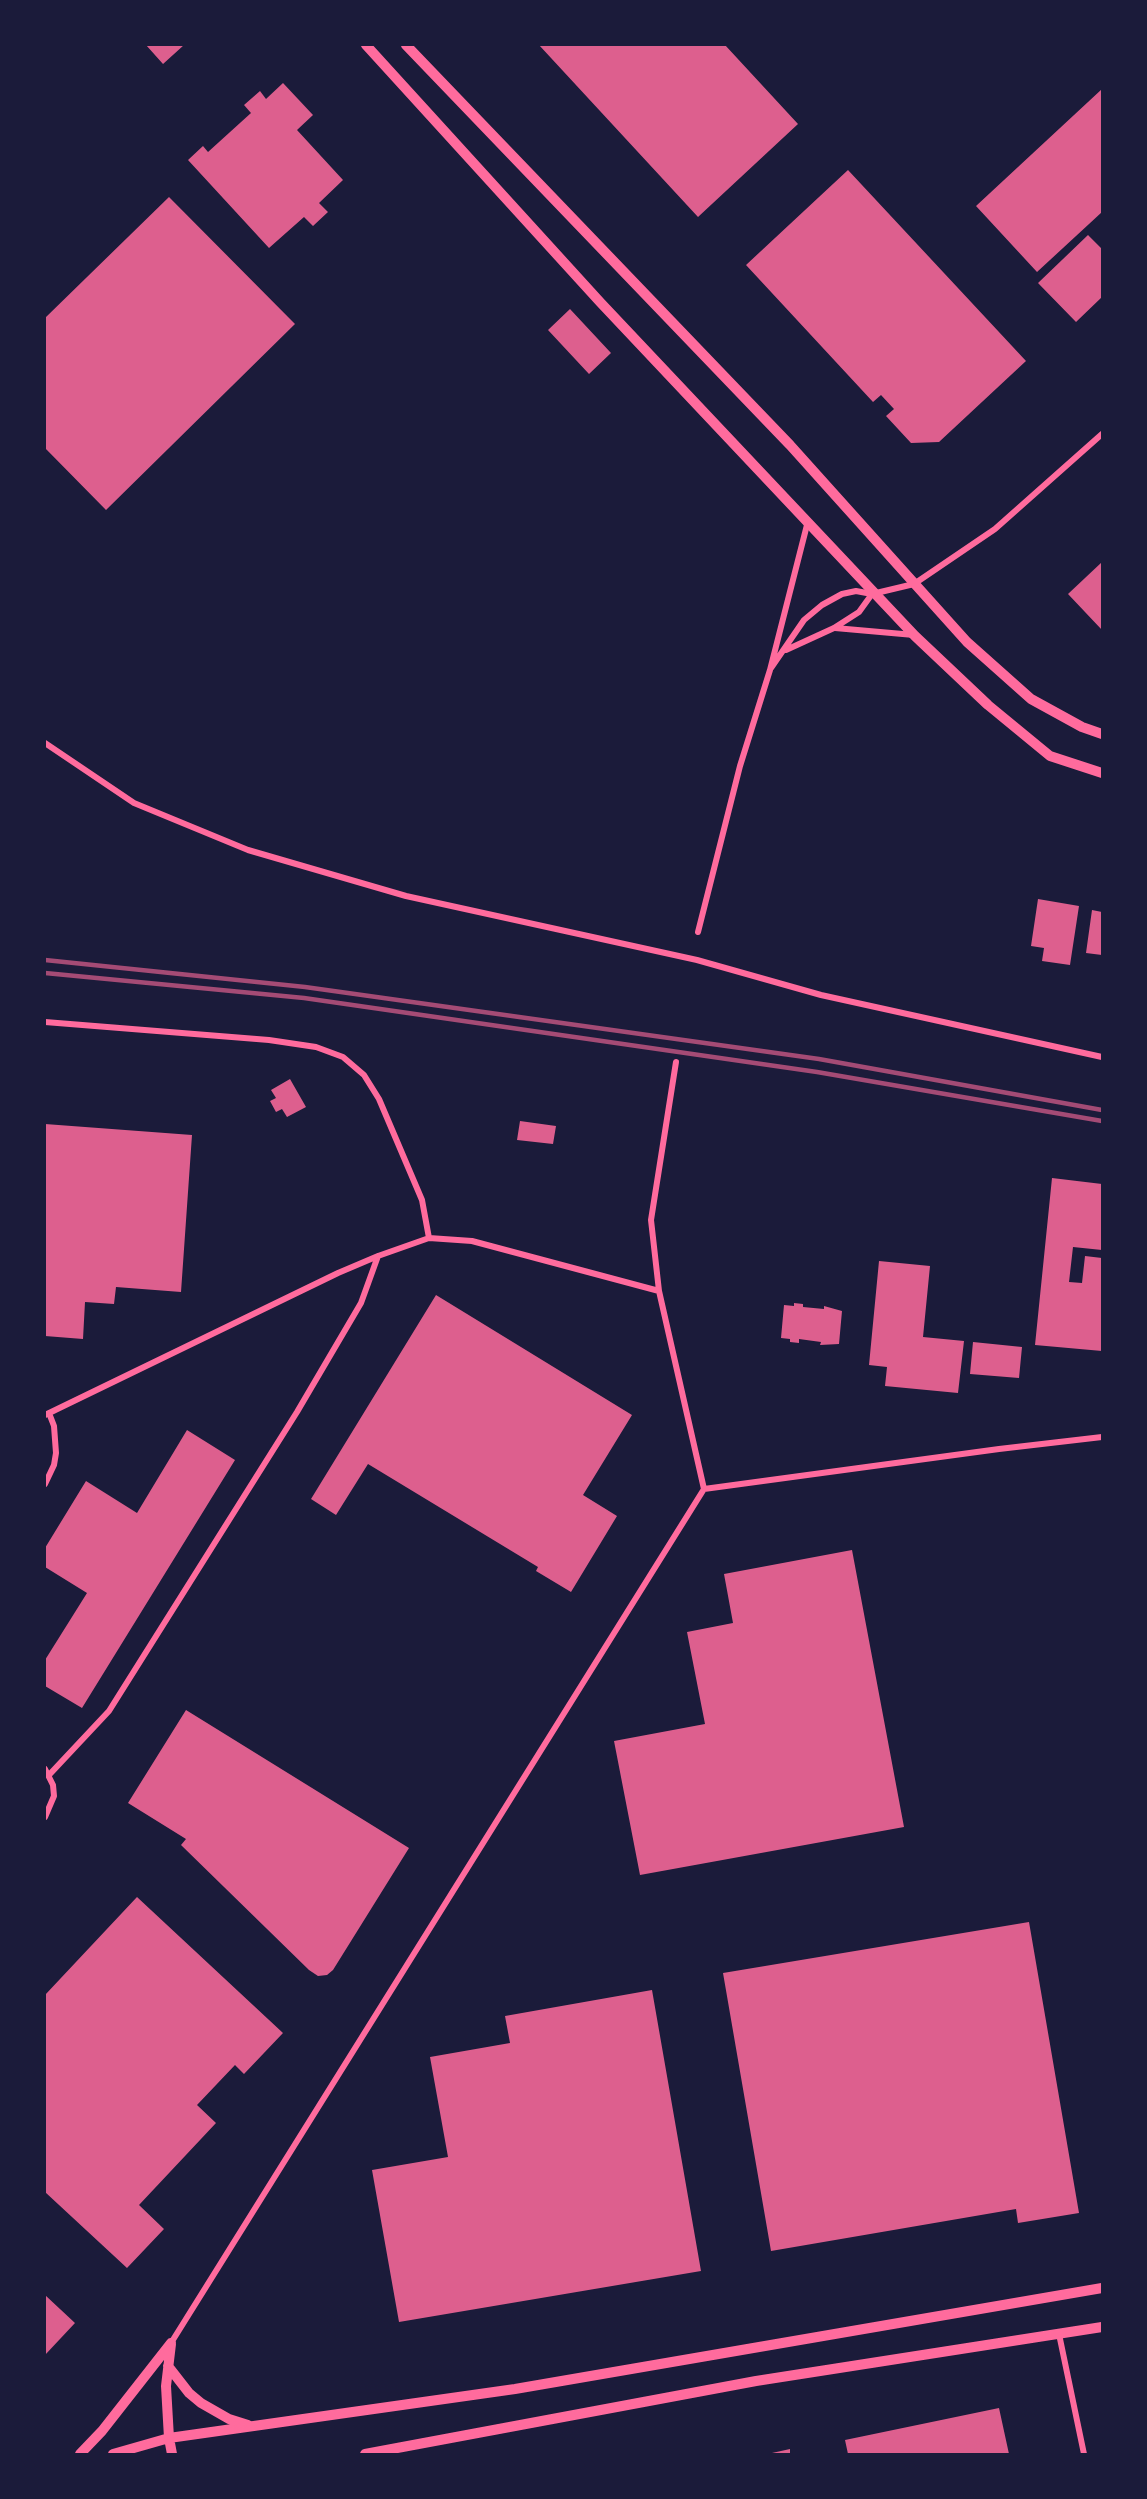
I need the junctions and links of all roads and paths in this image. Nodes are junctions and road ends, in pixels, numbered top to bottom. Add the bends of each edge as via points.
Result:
1 (366, 45) edge
2 (406, 45) edge
3 (1102, 434) edge
4 (808, 521) junction
5 (914, 584) junction
6 (874, 594) junction
7 (834, 628) junction
8 (915, 636) junction
9 (785, 650) junction
10 (770, 670) junction
11 (1102, 734) edge
12 (45, 743) edge
13 (1102, 773) edge
14 (698, 932) dead end
15 (45, 1022) edge
16 (1102, 1057) edge
17 (676, 1062) dead end
18 (429, 1238) junction
19 (378, 1256) junction
20 (659, 1291) junction
21 (47, 1414) edge
22 (1102, 1437) edge
23 (45, 1484) edge
24 (704, 1489) junction
25 (47, 1772) edge
26 (45, 1817) edge
27 (1102, 2288) edge
28 (1102, 2327) edge
29 (1059, 2334) junction
30 (171, 2343) junction
31 (168, 2366) junction
32 (251, 2427) junction
33 (169, 2438) junction
34 (80, 2454) edge
35 (113, 2454) edge
36 (172, 2454) edge
37 (365, 2454) edge
38 (1084, 2454) edge

1 - 4 street via 600,302
2 - 5 street via 790,445
3 - 5 street via 995,529
4 - 6 street
4 - 10 street
5 - 6 street
5 - 11 street via 967,642 1031,699
6 - 7 street via 859,612
6 - 8 street
6 - 9 street via 856,591 822,605 804,620
7 - 8 street
7 - 9 street
8 - 13 street via 988,705 1050,756
9 - 10 street
10 - 14 street via 740,766
12 - 16 street via 134,803 248,850 406,896 697,960 821,995
15 - 18 street via 269,1040 316,1047 343,1057 364,1075 379,1099 422,1200
17 - 20 street via 651,1220
18 - 19 street
18 - 20 street via 472,1241
19 - 21 street
19 - 25 street via 361,1303 297,1412 109,1711
20 - 24 street
21 - 23 street via 55,1433 56,1453
22 - 24 street
24 - 30 street
25 - 26 street via 54,1796
27 - 32 street via 515,2389
28 - 29 street
29 - 37 street via 756,2381
29 - 38 street
30 - 31 street
30 - 34 street
31 - 32 street via 201,2403
31 - 33 street
32 - 33 street
33 - 35 street
33 - 36 street

